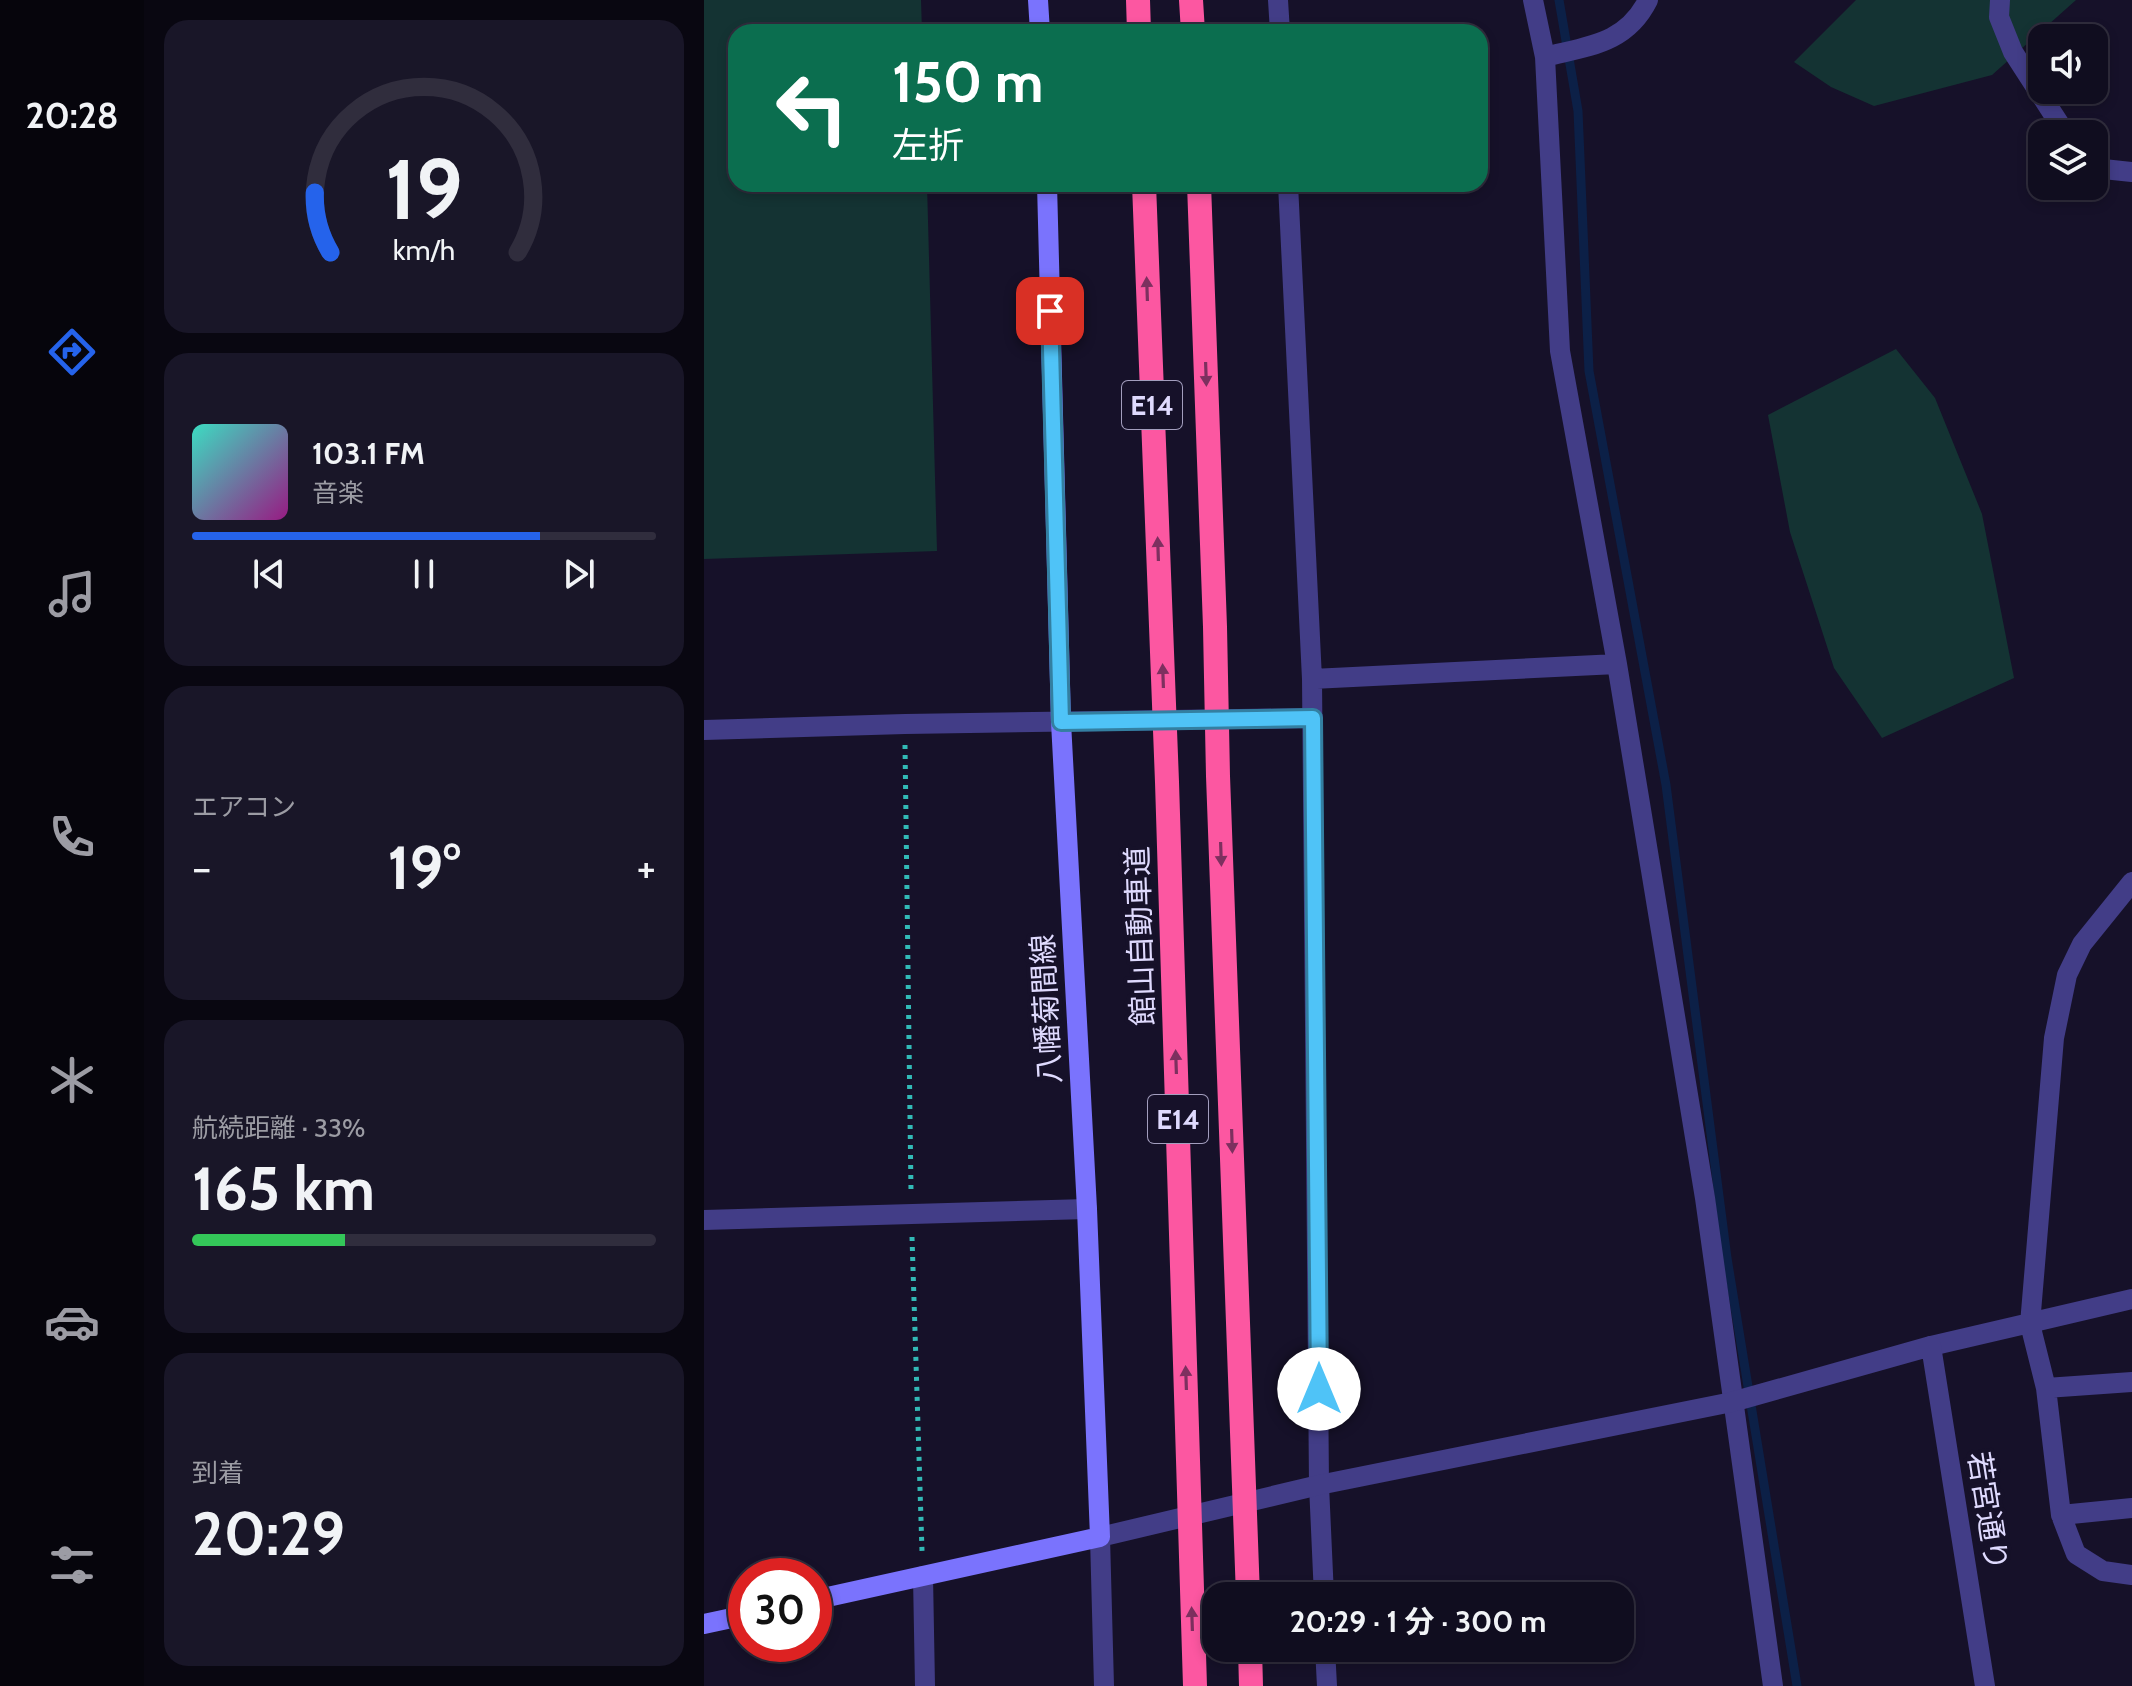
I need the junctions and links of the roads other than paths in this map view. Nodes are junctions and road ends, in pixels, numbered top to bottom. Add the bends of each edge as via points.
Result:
1 (1038, 0) edge
2 (1138, 0) edge
3 (1191, 0) edge
4 (1278, 0) edge
5 (1533, 0) edge
6 (1648, 0) edge
7 (2000, 0) edge
8 (1040, 24) edge
9 (1139, 24) edge
10 (1192, 24) edge
11 (1280, 24) edge
12 (1545, 57) junction
13 (2057, 120) edge
14 (2108, 169) edge
15 (2132, 172) edge
16 (1047, 192) edge
17 (1144, 192) edge
18 (1199, 192) edge
19 (1288, 192) edge
20 (1617, 664) junction
21 (1312, 679) junction
22 (1313, 718) junction
23 (1061, 722) junction
24 (704, 730) edge
25 (2132, 882) edge
26 (1087, 1209) junction
27 (704, 1220) edge
28 (2132, 1299) edge
29 (2030, 1324) junction
30 (1931, 1346) junction
31 (2132, 1382) edge
32 (2046, 1388) junction
33 (1732, 1402) junction
34 (1319, 1485) junction
35 (2132, 1508) edge
36 (2061, 1515) junction
37 (1100, 1537) junction
38 (2132, 1575) edge
39 (923, 1576) junction
40 (1248, 1582) edge
41 (1323, 1582) edge
42 (832, 1596) edge
43 (728, 1619) edge
44 (704, 1624) edge
45 (1250, 1662) edge
46 (1326, 1662) edge
47 (925, 1686) edge
48 (1104, 1686) edge
49 (1195, 1686) edge
50 (1251, 1686) edge
51 (1327, 1686) edge
52 (1773, 1686) edge
53 (1985, 1686) edge

1 - 8 main road
2 - 9 highway
3 - 10 highway
4 - 11 street
5 - 12 street
6 - 12 street via 1632,25 1604,43
7 - 13 street via 1999,17 2013,52
12 - 20 street via 1560,351
14 - 15 street
16 - 23 main road, 八幡菊間線
49 -> 17 highway, 館山自動車道 / E14
18 -> 40 highway, E14
19 - 21 street
20 - 21 street
20 - 33 street via 1705,1198
21 - 22 street
22 - 23 street
22 - 34 street
23 - 24 street
23 - 26 main road, 八幡菊間線
25 - 29 street via 2082,944 2067,975 2054,1038
26 - 27 street
26 - 37 main road, 八幡菊間線
28 - 29 street
29 - 30 street
29 - 32 street
30 - 33 street
30 - 53 street, 若宮通り
31 - 32 street
32 - 36 street
33 - 34 street
33 - 52 street
34 - 37 street
34 - 41 street
35 - 36 street
36 - 38 street via 2076,1554 2103,1571
37 - 39 main road
37 - 48 street
39 - 42 main road
39 - 47 street
43 - 44 main road
45 - 50 highway
46 - 51 street

